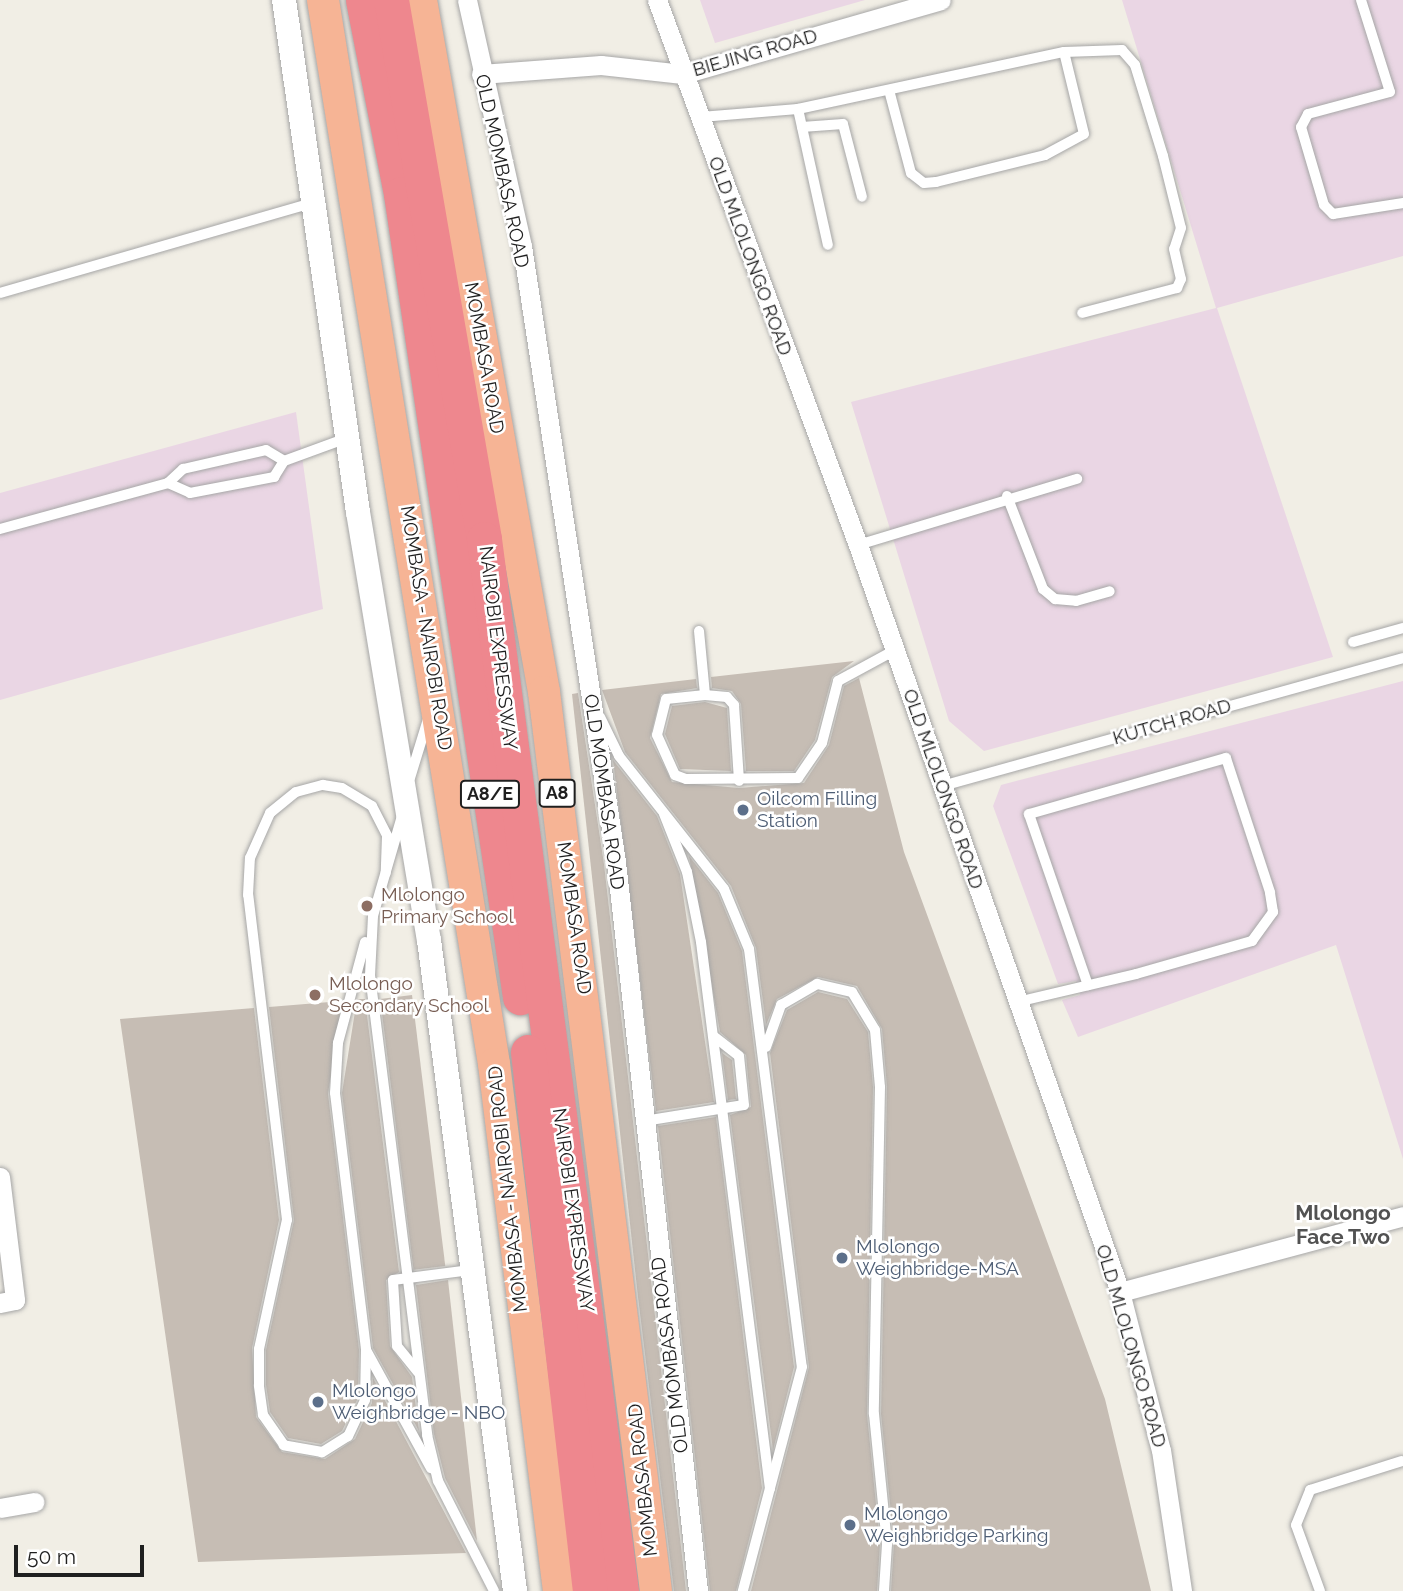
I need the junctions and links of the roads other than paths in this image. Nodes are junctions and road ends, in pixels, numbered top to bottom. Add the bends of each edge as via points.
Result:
1 (284, 0) edge
2 (323, 0) edge
3 (363, 0) edge
4 (391, 0) edge
5 (421, 0) edge
6 (467, 0) edge
7 (657, 0) edge
8 (941, 0) edge
9 (1361, 0) edge
10 (1064, 52) junction
11 (481, 74) junction
12 (683, 74) junction
13 (889, 90) junction
14 (798, 109) junction
15 (701, 117) junction
16 (802, 127) junction
17 (862, 197) dead end
18 (313, 203) junction
19 (1403, 204) edge
20 (828, 245) dead end
21 (0, 293) edge
22 (1082, 313) dead end
23 (347, 438) junction
24 (284, 461) junction
25 (1077, 479) dead end
26 (168, 484) junction
27 (1007, 496) junction
28 (0, 529) edge
29 (858, 545) junction
30 (1110, 591) dead end
31 (1403, 628) edge
32 (699, 631) dead end
33 (430, 641) junction
34 (1353, 642) dead end
35 (895, 650) junction
36 (1403, 658) edge
37 (705, 695) junction
38 (592, 701) junction
39 (739, 781) junction
40 (941, 786) junction
41 (406, 789) junction
42 (659, 804) junction
43 (386, 873) junction
44 (373, 916) junction
45 (1088, 985) junction
46 (1017, 1002) junction
47 (713, 1036) junction
48 (765, 1057) junction
49 (722, 1110) junction
50 (643, 1121) junction
51 (0, 1177) edge
52 (1403, 1216) edge
53 (474, 1269) junction
54 (408, 1278) junction
55 (1120, 1292) junction
56 (0, 1303) edge
57 (366, 1350) junction
58 (420, 1374) junction
59 (1402, 1461) edge
60 (438, 1481) junction
61 (771, 1492) junction
62 (34, 1502) dead end
63 (0, 1508) edge
64 (751, 1557) junction
65 (494, 1591) edge
66 (515, 1591) edge
67 (559, 1591) edge
68 (590, 1591) edge
69 (621, 1591) edge
70 (656, 1591) edge
71 (698, 1591) edge
72 (743, 1591) edge
73 (752, 1591) edge
74 (884, 1591) edge
75 (1182, 1591) edge
76 (1320, 1591) edge

1 - 18 street
2 - 33 highway, MOMBASA - NAIROBI ROAD
3 - 68 highway, NAIROBI EXPRESSWAY / A8/E via 401,194 526,1038
4 - 69 highway, NAIROBI EXPRESSWAY / A8/E via 484,538
5 - 70 highway, MOMBASA ROAD / A8 via 544,692
6 - 11 street, OLD MOMBASA ROAD
7 - 12 street, OLD MLOLONGO ROAD
8 - 12 street, BIEJING ROAD
9 - 19 lane via 1390,92 1308,114 1301,127 1324,205 1333,214
10 - 13 lane
10 - 13 lane via 1084,116 1084,134 1076,142 936,182 924,183 911,173
10 - 22 lane via 1122,50 1135,65 1181,228 1174,249 1177,288
11 - 12 street, BIEJING ROAD via 601,65
11 - 38 street, OLD MOMBASA ROAD via 522,246
12 - 15 street, OLD MLOLONGO ROAD
13 - 14 lane
14 - 15 lane
14 - 16 lane
15 - 29 street, OLD MLOLONGO ROAD
16 - 17 lane via 843,124
16 - 20 lane
18 - 21 lane
18 - 23 street
23 - 24 lane
23 - 41 street
24 - 26 lane via 267,450 183,469
24 - 26 lane via 274,477 190,492
25 - 27 lane
26 - 28 lane
27 - 29 lane
27 - 30 lane via 1043,589 1055,599 1076,601
29 - 35 street, OLD MLOLONGO ROAD
31 - 34 lane
32 - 37 lane
33 - 41 lane via 436,683
33 - 67 highway, MOMBASA - NAIROBI ROAD via 495,1065
35 - 39 lane via 838,681 822,743 804,774
35 - 40 street, OLD MLOLONGO ROAD
36 - 40 lane, KUTCH ROAD
37 - 39 lane via 727,697 734,705
37 - 39 lane via 666,699 658,739 680,778
38 - 42 lane via 619,756
38 - 50 street, OLD MOMBASA ROAD
40 - 46 street, OLD MLOLONGO ROAD
41 - 43 lane
41 - 53 street
42 - 47 lane via 695,901
42 - 48 lane via 702,855 739,919
43 - 44 lane
43 - 57 lane via 387,836 372,806 342,788 323,785 296,792 270,813 250,858 248,895 287,1220 259,1349 259,1385 263,1415 285,1444 322,1452 348,1436 365,1399
44 - 54 lane via 368,954
44 - 57 lane via 338,1043 335,1093
45 - 45 lane via 1252,941 1273,912 1226,758 1029,814
45 - 46 lane
46 - 55 street, OLD MLOLONGO ROAD
47 - 49 lane
47 - 49 lane via 739,1056 744,1105
48 - 61 lane via 802,1367
48 - 74 lane via 781,1005 809,986 852,992 875,1030 880,1087 874,1413 887,1544
49 - 50 lane
49 - 61 lane
50 - 71 street, OLD MOMBASA ROAD
51 - 56 street via 15,1300
52 - 55 street
53 - 54 lane
53 - 66 street
54 - 58 lane
54 - 58 lane via 393,1280 397,1346
55 - 75 street, OLD MLOLONGO ROAD via 1161,1450
57 - 60 lane
58 - 60 lane
59 - 76 lane via 1310,1490 1296,1525
60 - 65 lane
61 - 64 lane
62 - 63 street
64 - 72 lane
64 - 73 lane

